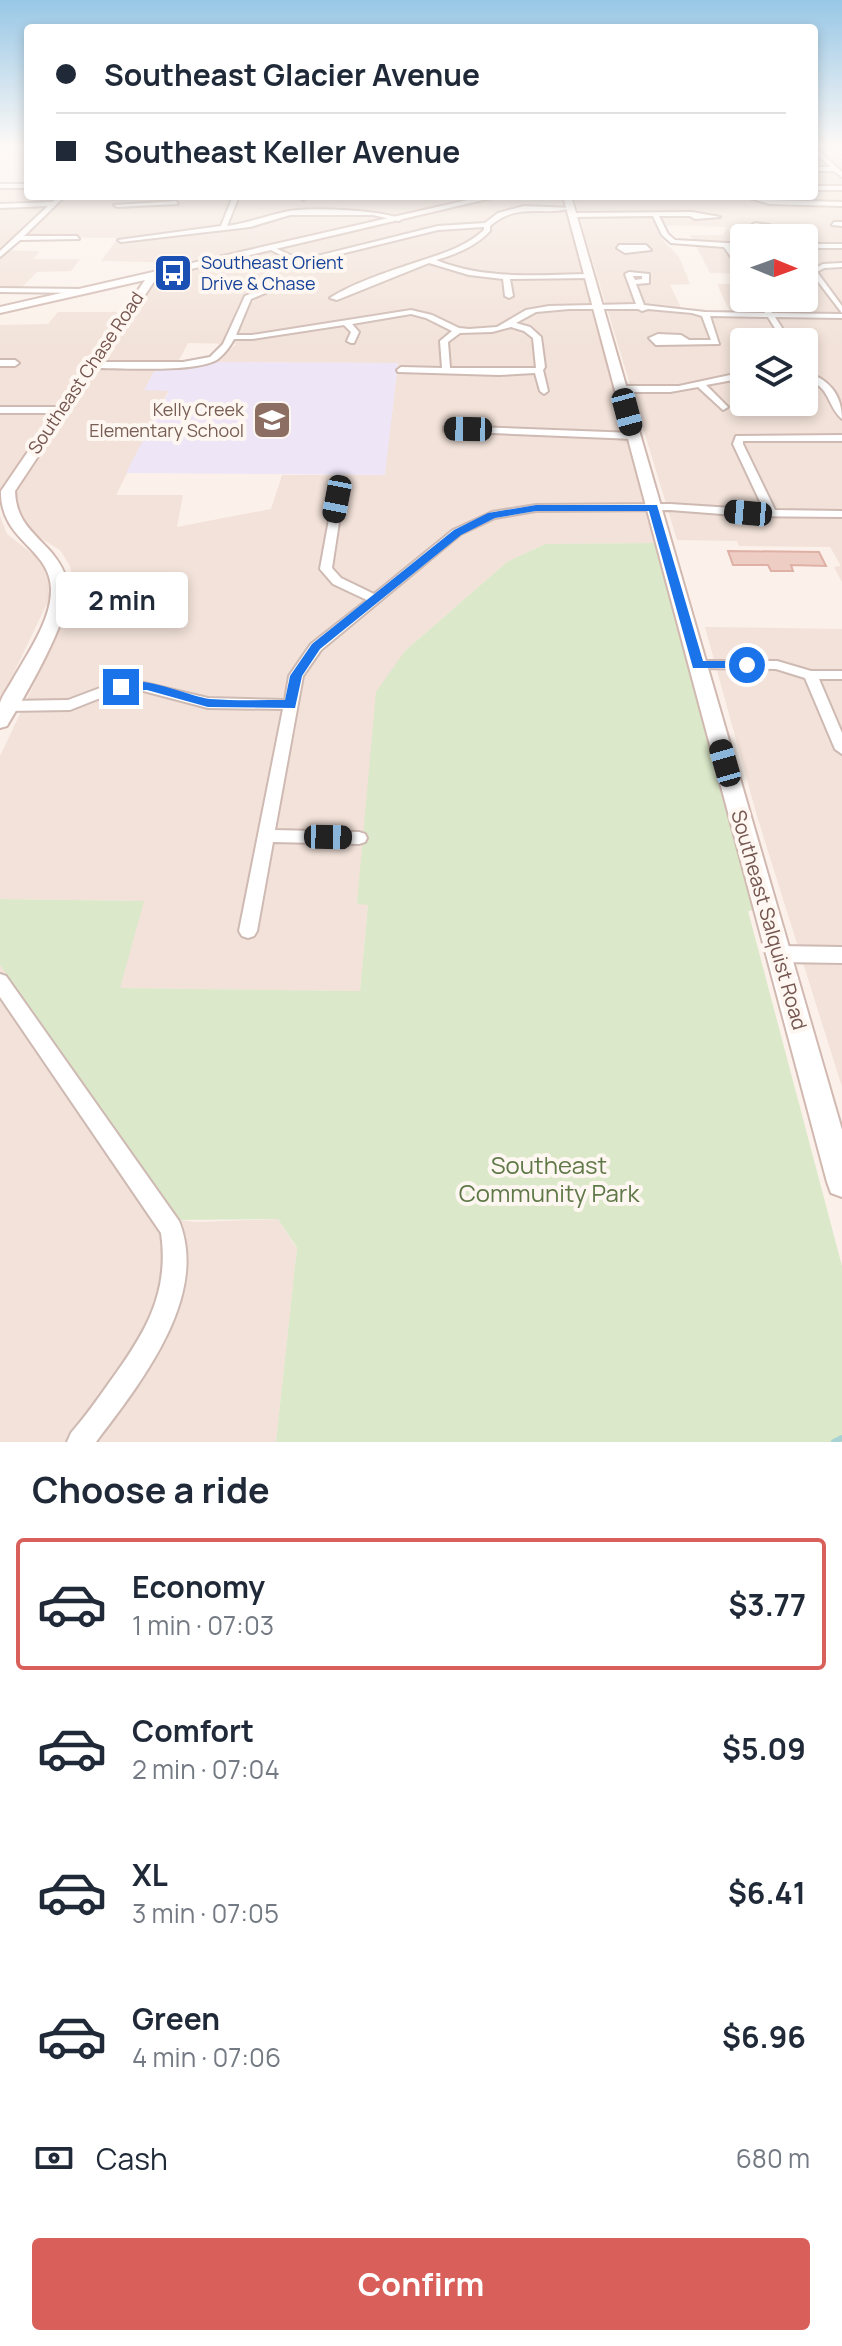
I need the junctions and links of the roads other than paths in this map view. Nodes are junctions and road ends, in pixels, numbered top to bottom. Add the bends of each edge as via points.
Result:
1 (44, 213) edge
2 (229, 213) edge
3 (293, 213) edge
4 (374, 213) edge
5 (423, 213) edge
6 (503, 213) edge
7 (570, 213) edge
8 (598, 213) edge
9 (692, 214) dead end
10 (656, 216) junction
11 (399, 219) junction
12 (487, 225) junction
13 (224, 226) junction
14 (18, 238) junction
15 (77, 238) dead end
16 (121, 240) dead end
17 (679, 243) junction
18 (726, 245) junction
19 (730, 245) edge
20 (838, 246) edge
21 (646, 247) dead end
22 (657, 247) dead end
23 (668, 247) dead end
24 (271, 248) junction
25 (730, 251) edge
26 (842, 253) edge
27 (0, 255) edge
28 (431, 261) junction
29 (299, 262) junction
30 (842, 265) edge
31 (153, 275) junction
32 (506, 276) junction
33 (589, 276) junction
34 (632, 282) dead end
35 (0, 290) edge
36 (39, 290) junction
37 (83, 291) junction
38 (509, 296) dead end
39 (54, 298) junction
40 (334, 298) dead end
41 (598, 308) junction
42 (642, 309) junction
43 (0, 310) edge
44 (768, 312) edge
45 (842, 313) edge
46 (705, 314) junction
47 (770, 315) junction
48 (347, 323) junction
49 (513, 325) junction
50 (778, 328) edge
51 (458, 331) junction
52 (231, 337) junction
53 (351, 341) dead end
54 (684, 343) dead end
55 (0, 363) edge
56 (15, 363) dead end
57 (92, 365) junction
58 (401, 370) dead end
59 (539, 370) junction
60 (446, 371) junction
61 (730, 376) edge
62 (818, 379) edge
63 (701, 385) junction
64 (621, 389) junction
65 (544, 391) dead end
66 (837, 395) edge
67 (718, 404) dead end
68 (0, 410) edge
69 (61, 410) junction
70 (842, 416) edge
71 (447, 429) dead end
72 (634, 436) junction
73 (842, 438) edge
74 (340, 483) dead end
75 (3, 500) edge
76 (654, 508) junction
77 (771, 513) junction
78 (842, 514) edge
79 (375, 599) junction
80 (698, 665) junction
81 (810, 675) junction
82 (842, 675) edge
83 (290, 705) junction
84 (4, 714) edge
85 (842, 749) edge
86 (266, 836) junction
87 (359, 838) dead end
88 (248, 931) dead end
89 (779, 954) junction
90 (842, 955) edge
91 (0, 982) edge
92 (841, 1174) edge
93 (80, 1442) edge

1 - 14 street
2 - 13 street
3 - 13 street
4 - 11 street
5 - 11 street
6 - 12 street
7 - 33 street, Southeast Salquist Road
8 - 10 street
9 - 10 street
10 - 17 street via 668,239
11 - 24 street
12 - 28 street via 481,236
12 - 29 street via 438,228
13 - 16 street via 160,241
14 - 15 street
14 - 27 street
17 - 18 street
17 - 23 street
18 - 19 street
18 - 25 street
20 - 26 street
21 - 22 street
24 - 29 street
24 - 31 street
28 - 32 street via 463,272
28 - 40 street
29 - 52 street via 274,271 265,290 248,298
30 - 45 street via 813,271
31 - 37 street
31 - 57 street, Southeast Chase Road
32 - 33 street
32 - 38 street
33 - 41 street, Southeast Salquist Road
34 - 42 street
35 - 36 street
36 - 37 street
36 - 39 street
37 - 39 street
39 - 43 street
41 - 42 street
41 - 49 street via 535,310
41 - 64 street, Southeast Salquist Road
42 - 46 street
44 - 47 street
45 - 47 street
46 - 47 street
46 - 54 street via 716,342
47 - 50 street
48 - 51 street via 411,312 432,315
48 - 52 street
48 - 53 street via 355,332
49 - 51 street
49 - 59 street via 537,337
51 - 60 street via 444,341
52 - 57 street via 218,355 200,363
55 - 56 street
57 - 69 street, Southeast Chase Road
58 - 60 street
59 - 60 street
59 - 65 street
61 - 63 street
62 - 66 street
63 - 64 street
63 - 67 street
64 - 72 street, Southeast Salquist Road
66 - 70 street
68 - 69 street
69 - 75 street, Southeast Chase Road
71 - 72 street
72 - 76 street, Southeast Salquist Road
73 - 77 street via 739,438
74 - 79 street via 326,569 337,581
75 - 84 street, Southeast Chase Road via 9,522 53,564 60,592
76 - 77 street
76 - 79 street via 536,508 492,515 457,532
76 - 80 street, Southeast Salquist Road
77 - 78 street
79 - 83 street via 309,656 296,676
80 - 81 street via 777,665
80 - 89 street, Southeast Salquist Road
81 - 82 street
81 - 85 street
83 - 84 street via 208,703 136,685 70,705
83 - 86 street
86 - 87 street
86 - 88 street
89 - 90 street
89 - 92 street, Southeast Salquist Road
91 - 93 street via 171,1229 177,1251 175,1282 160,1328

